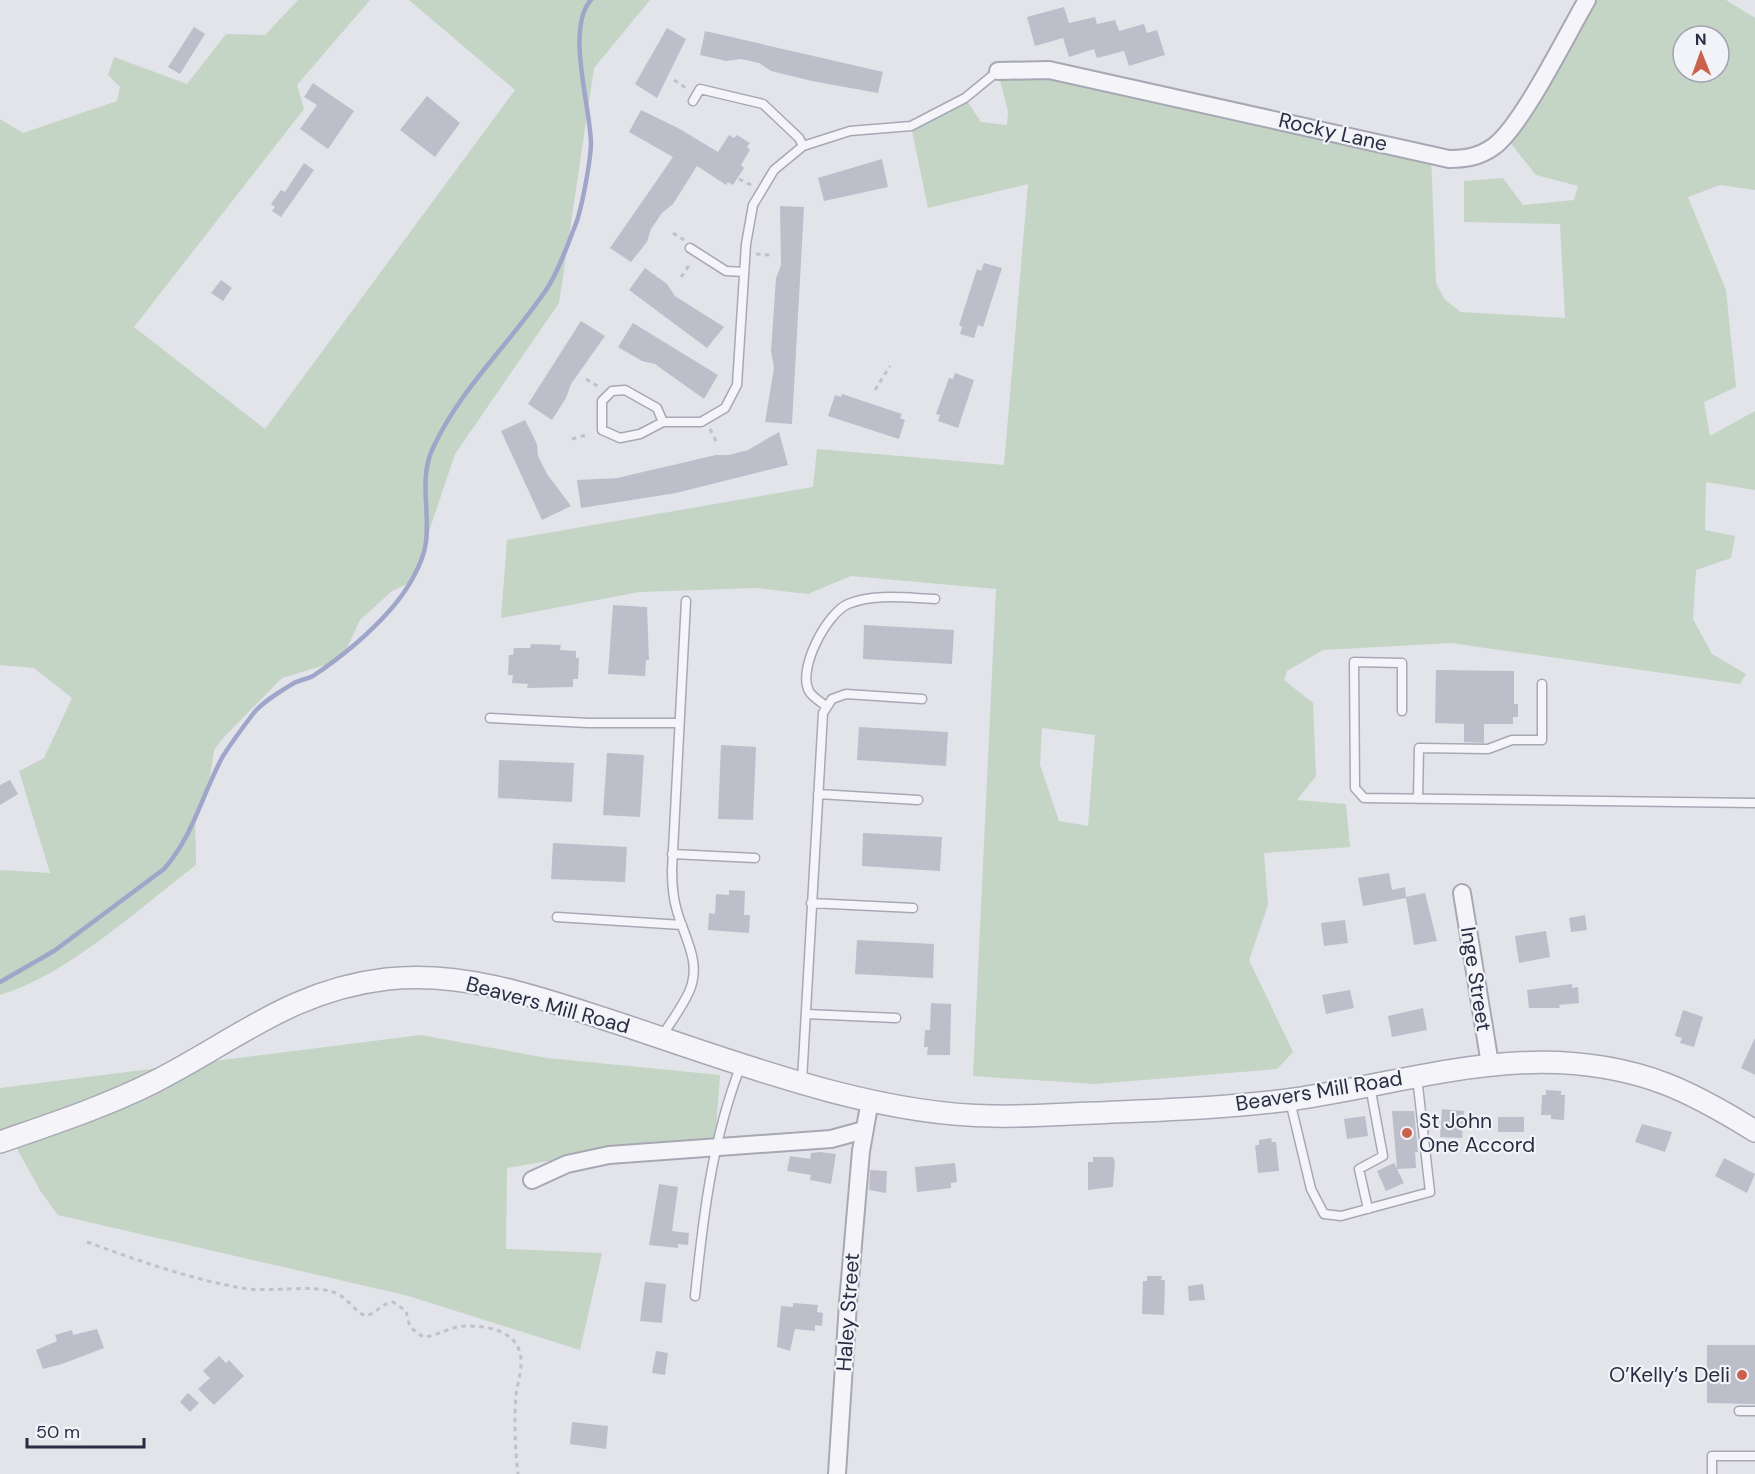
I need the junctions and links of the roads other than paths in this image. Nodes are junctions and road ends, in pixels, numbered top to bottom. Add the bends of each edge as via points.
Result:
1 (1587, 0) edge
2 (998, 71) joint
3 (693, 101) dead end
4 (803, 146) junction
5 (688, 245) road end
6 (744, 272) junction
7 (663, 422) junction
8 (935, 599) dead end
9 (686, 601) dead end
10 (1542, 684) dead end
11 (922, 699) dead end
12 (826, 706) junction
13 (1402, 711) dead end
14 (490, 718) dead end
15 (679, 723) junction
16 (818, 794) junction
17 (1418, 799) junction
18 (918, 800) dead end
19 (1755, 803) edge
20 (672, 854) junction
21 (755, 858) dead end
22 (1462, 893) dead end
23 (811, 903) junction
24 (913, 908) dead end
25 (557, 916) dead end
26 (682, 926) junction
27 (806, 1014) junction
28 (896, 1018) dead end
29 (662, 1037) junction
30 (742, 1063) junction
31 (1490, 1064) junction
32 (1417, 1076) junction
33 (802, 1081) junction
34 (1370, 1085) junction
35 (870, 1100) junction
36 (1290, 1100) junction
37 (864, 1130) junction
38 (1755, 1131) edge
39 (0, 1142) edge
40 (718, 1146) junction
41 (532, 1180) dead end
42 (1368, 1209) junction
43 (695, 1296) dead end
44 (1738, 1411) dead end
45 (1755, 1411) edge
46 (1755, 1456) edge
47 (837, 1474) edge
48 (1712, 1474) edge

1 - 2 street, Rocky Lane via 1505,136 1480,154 1465,159 1449,159 1049,70
2 - 4 lane via 965,98 910,126 850,131
3 - 4 lane via 700,89 763,104
4 - 6 lane via 774,170 753,205
5 - 6 lane via 726,271
6 - 7 lane via 737,385 725,408 701,422
7 - 7 lane via 657,408 625,390 612,391 602,401 602,430 620,438 640,434
8 - 12 lane via 871,598 846,605 826,627 812,651 806,674 809,692
9 - 15 lane
10 - 17 lane via 1542,740 1512,740 1488,749 1419,748
11 - 12 lane via 846,694
12 - 16 lane
13 - 17 lane via 1402,663 1354,662 1355,788 1364,798
14 - 15 lane
15 - 20 lane
16 - 18 lane
16 - 23 lane
17 - 19 lane
20 - 21 lane
20 - 26 lane via 672,888
22 - 31 street, Inge Street
23 - 24 lane
23 - 27 lane
25 - 26 lane
26 - 29 lane via 690,943 693,977 689,992
27 - 28 lane
27 - 33 lane
29 - 30 street, Beavers Mill Road
29 - 39 street, Beavers Mill Road via 492,985 434,978 388,979 347,986 287,1006 125,1096
30 - 33 street, Beavers Mill Road
30 - 40 lane
31 - 32 street, Beavers Mill Road
31 - 38 street, Beavers Mill Road via 1573,1062 1631,1073 1700,1099
32 - 34 street, Beavers Mill Road
32 - 42 lane via 1430,1192
33 - 35 street, Beavers Mill Road
34 - 36 street, Beavers Mill Road
34 - 42 lane via 1383,1156 1359,1169
35 - 36 street, Beavers Mill Road via 920,1110 992,1116
35 - 37 street
36 - 42 lane via 1311,1189 1324,1214 1341,1216
37 - 40 street via 831,1139
37 - 47 street, Haley Street
40 - 41 street via 609,1155 567,1164
40 - 43 lane via 707,1187
44 - 45 lane
46 - 48 lane via 1712,1456

